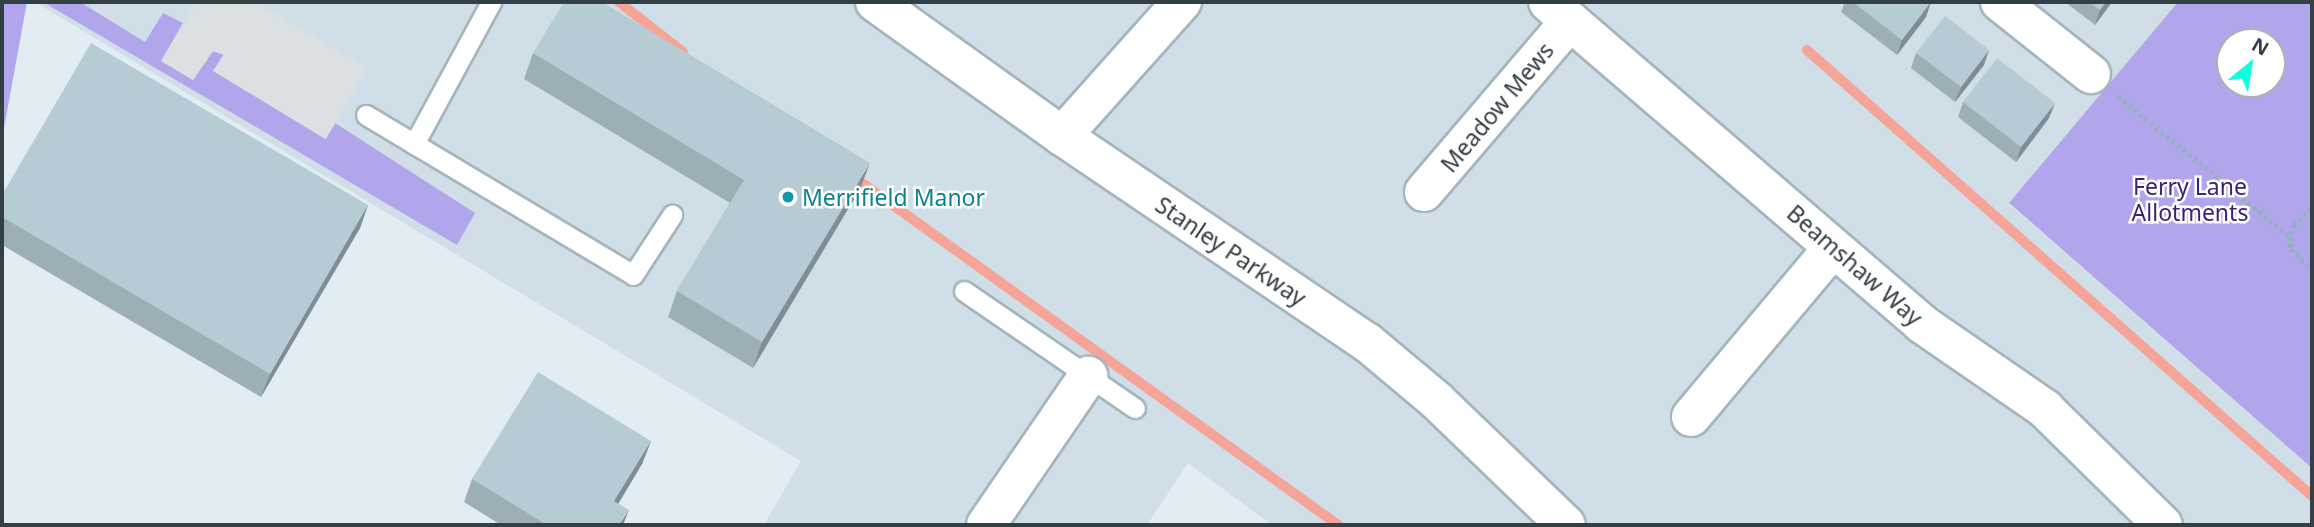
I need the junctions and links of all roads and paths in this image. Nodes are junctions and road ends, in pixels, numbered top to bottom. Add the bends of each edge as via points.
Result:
1 (491, 2) edge
2 (874, 2) edge
3 (1182, 2) edge
4 (2000, 2) edge
5 (1559, 11) edge
6 (2091, 74) joint
7 (366, 115) dead end
8 (1062, 136) junction
9 (414, 144) junction
10 (1424, 192) dead end
11 (2312, 209) edge
12 (672, 215) dead end
13 (2290, 237) junction
14 (1833, 247) junction
15 (2312, 269) edge
16 (964, 291) dead end
17 (1087, 376) junction
18 (1135, 408) dead end
19 (1691, 417) dead end
20 (986, 525) edge
21 (1566, 525) edge
22 (2163, 525) edge

1 - 9 lane
2 - 8 street, Stanley Parkway
3 - 8 street
4 - 6 street
5 - 10 street, Meadow Mews
5 - 14 street, Beamshaw Way
6 - 13 path
7 - 9 lane
8 - 21 street, Stanley Parkway via 1368,343 1436,400
9 - 12 lane via 633,275
11 - 13 path via 2294,225
13 - 15 path via 2291,248
14 - 19 street
14 - 22 street, Beamshaw Way via 1922,324 2045,410
16 - 17 lane
17 - 18 lane
17 - 20 street

